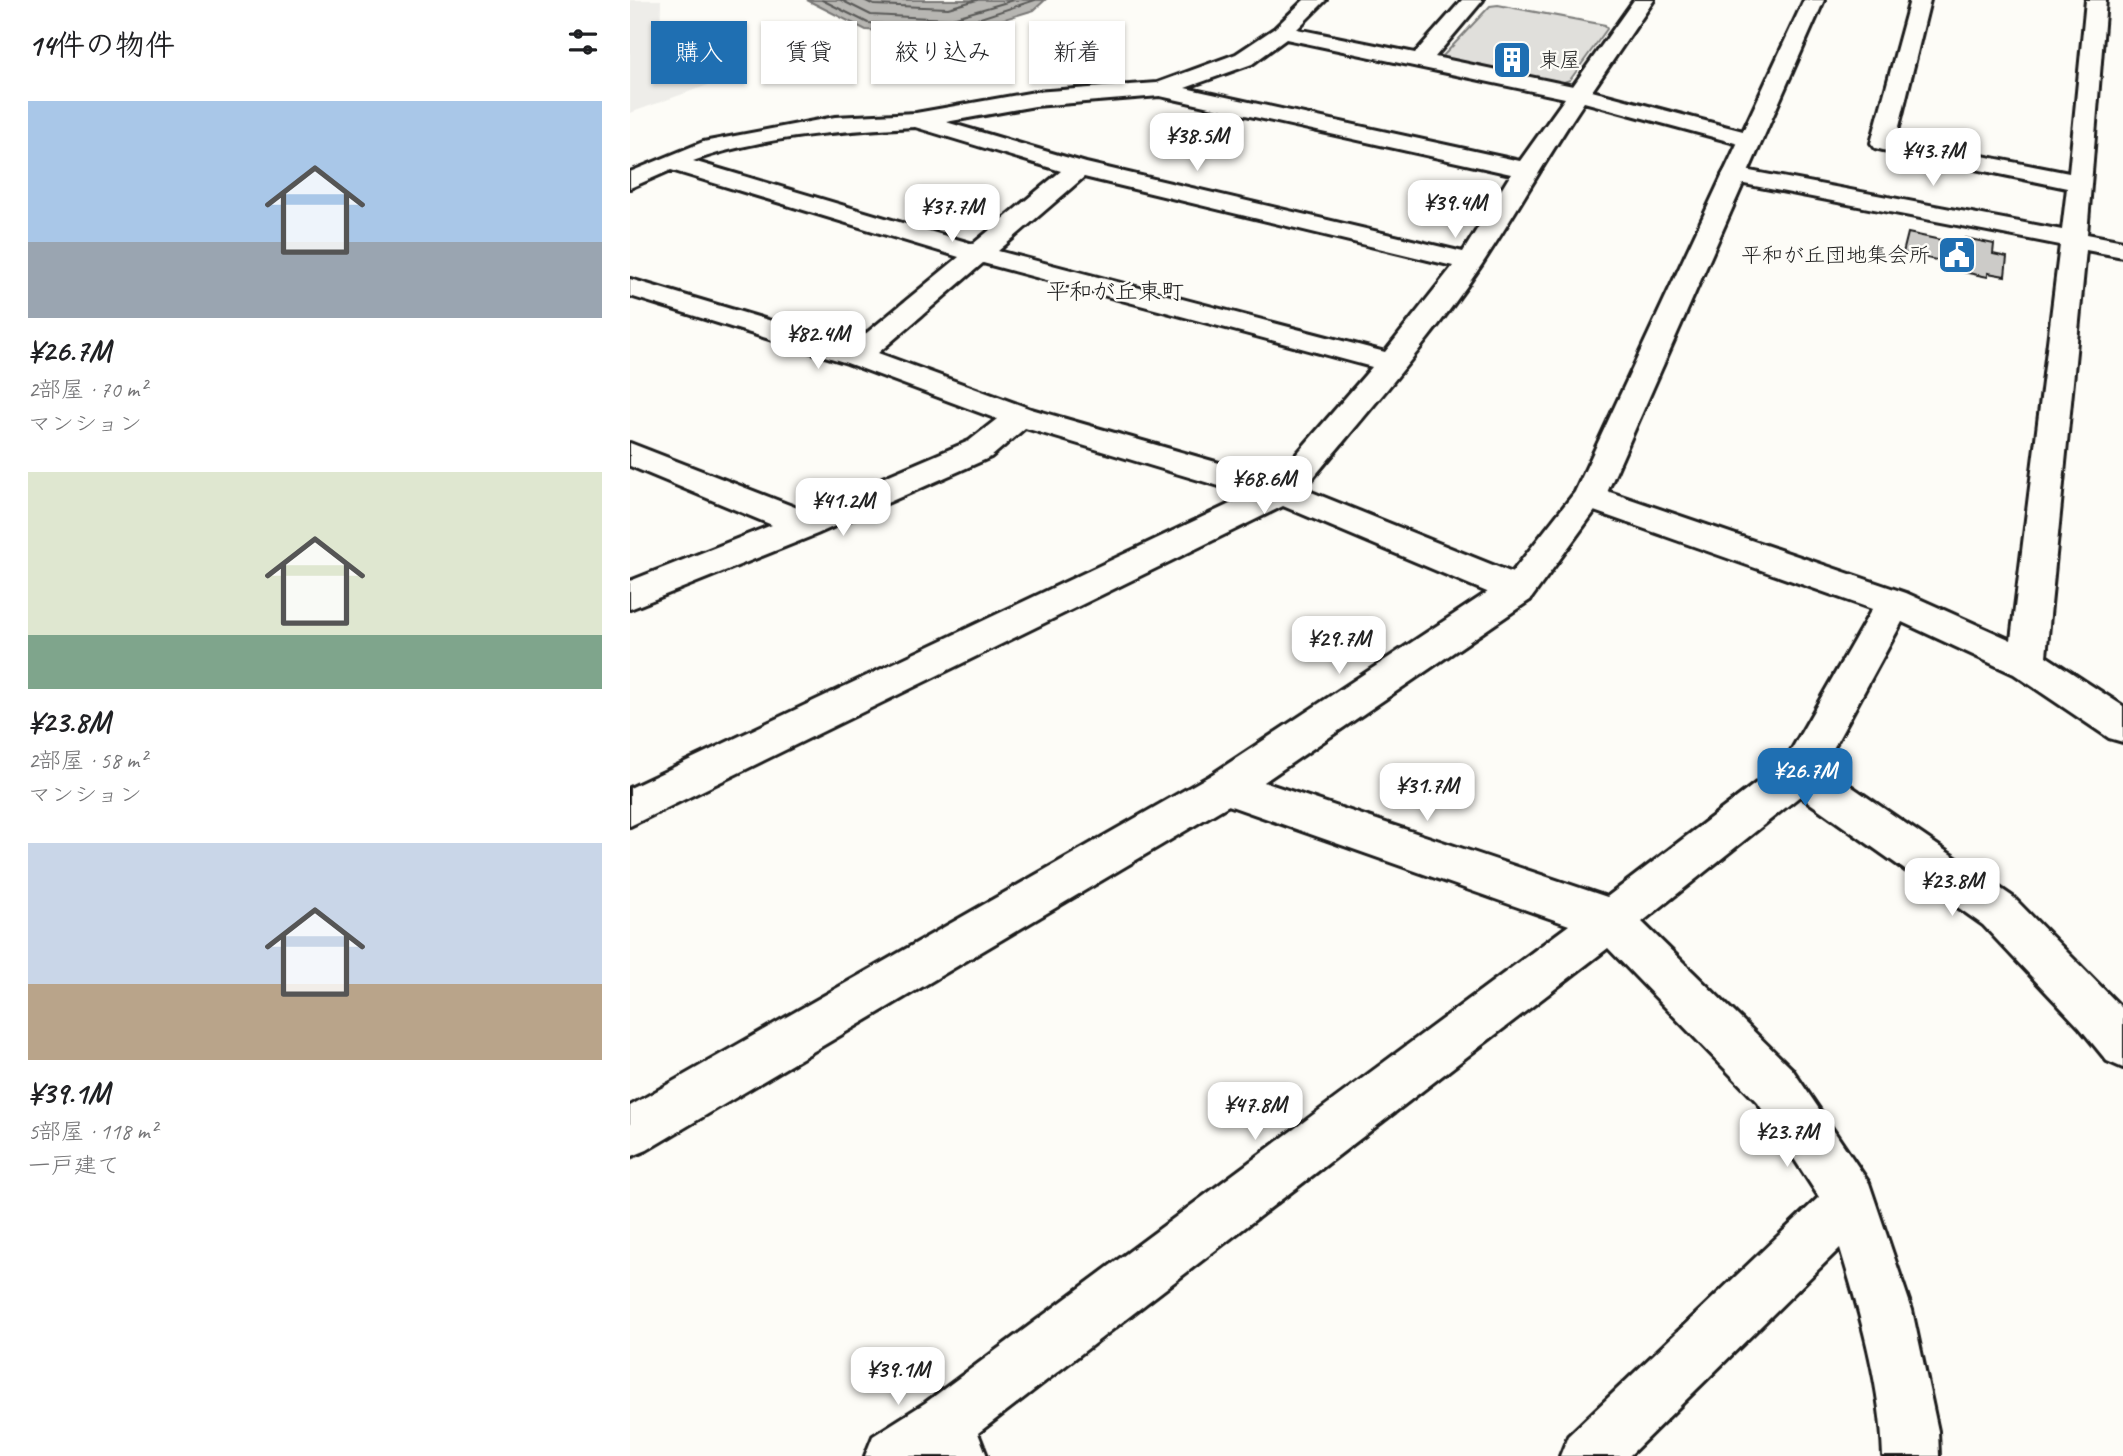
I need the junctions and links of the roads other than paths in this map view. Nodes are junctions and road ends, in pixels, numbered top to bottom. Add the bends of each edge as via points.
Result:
1 (1316, 0) edge
2 (1473, 0) edge
3 (1644, 0) edge
4 (1814, 0) edge
5 (1920, 0) edge
6 (2096, 0) edge
7 (1282, 32) junction
8 (1420, 61) junction
9 (1160, 89) junction
10 (1579, 94) junction
11 (916, 120) junction
12 (1751, 140) junction
13 (669, 162) junction
14 (1079, 169) junction
15 (1527, 170) junction
16 (1734, 175) junction
17 (630, 181) edge
18 (2080, 183) junction
19 (2074, 238) junction
20 (2123, 249) edge
21 (978, 254) junction
22 (1470, 262) junction
23 (630, 287) edge
24 (857, 356) junction
25 (1392, 363) junction
26 (1020, 416) junction
27 (630, 454) edge
28 (1282, 494) junction
29 (1589, 497) junction
30 (805, 525) junction
31 (1518, 590) junction
32 (630, 595) edge
33 (1894, 603) junction
34 (2027, 663) junction
35 (2123, 726) edge
36 (1799, 773) junction
37 (1225, 787) junction
38 (630, 808) edge
39 (1608, 918) junction
40 (2123, 1045) edge
41 (630, 1133) edge
42 (1851, 1201) junction
43 (952, 1439) edge
44 (893, 1456) edge
45 (1588, 1456) edge
46 (1911, 1456) edge

1 - 7 street
2 - 8 street
3 - 10 street
4 - 12 street
5 - 18 street via 1884,144
6 - 18 street
7 - 8 street
7 - 9 street via 1244,58
8 - 10 street
9 - 11 street via 1035,99
9 - 15 street
10 - 12 street
10 - 15 street
11 - 13 street via 835,124 711,147
11 - 14 street
12 - 16 street
13 - 17 street
13 - 21 street
14 - 21 street
14 - 22 street
15 - 22 street
16 - 19 street
16 - 29 street
18 - 19 street
19 - 20 street
19 - 34 street
21 - 24 street
21 - 25 street
22 - 25 street
23 - 24 street
24 - 26 street
25 - 28 street
26 - 28 street
26 - 30 street via 980,449
27 - 30 street
28 - 31 street
28 - 38 street
29 - 31 street
29 - 33 street
30 - 32 street
31 - 37 street
33 - 34 street
33 - 36 street
34 - 35 street
36 - 39 street
36 - 40 street via 1998,911
37 - 39 street
37 - 41 street
39 - 42 street via 1775,1086
39 - 43 street
42 - 45 street
42 - 46 street via 1885,1310
43 - 44 street

